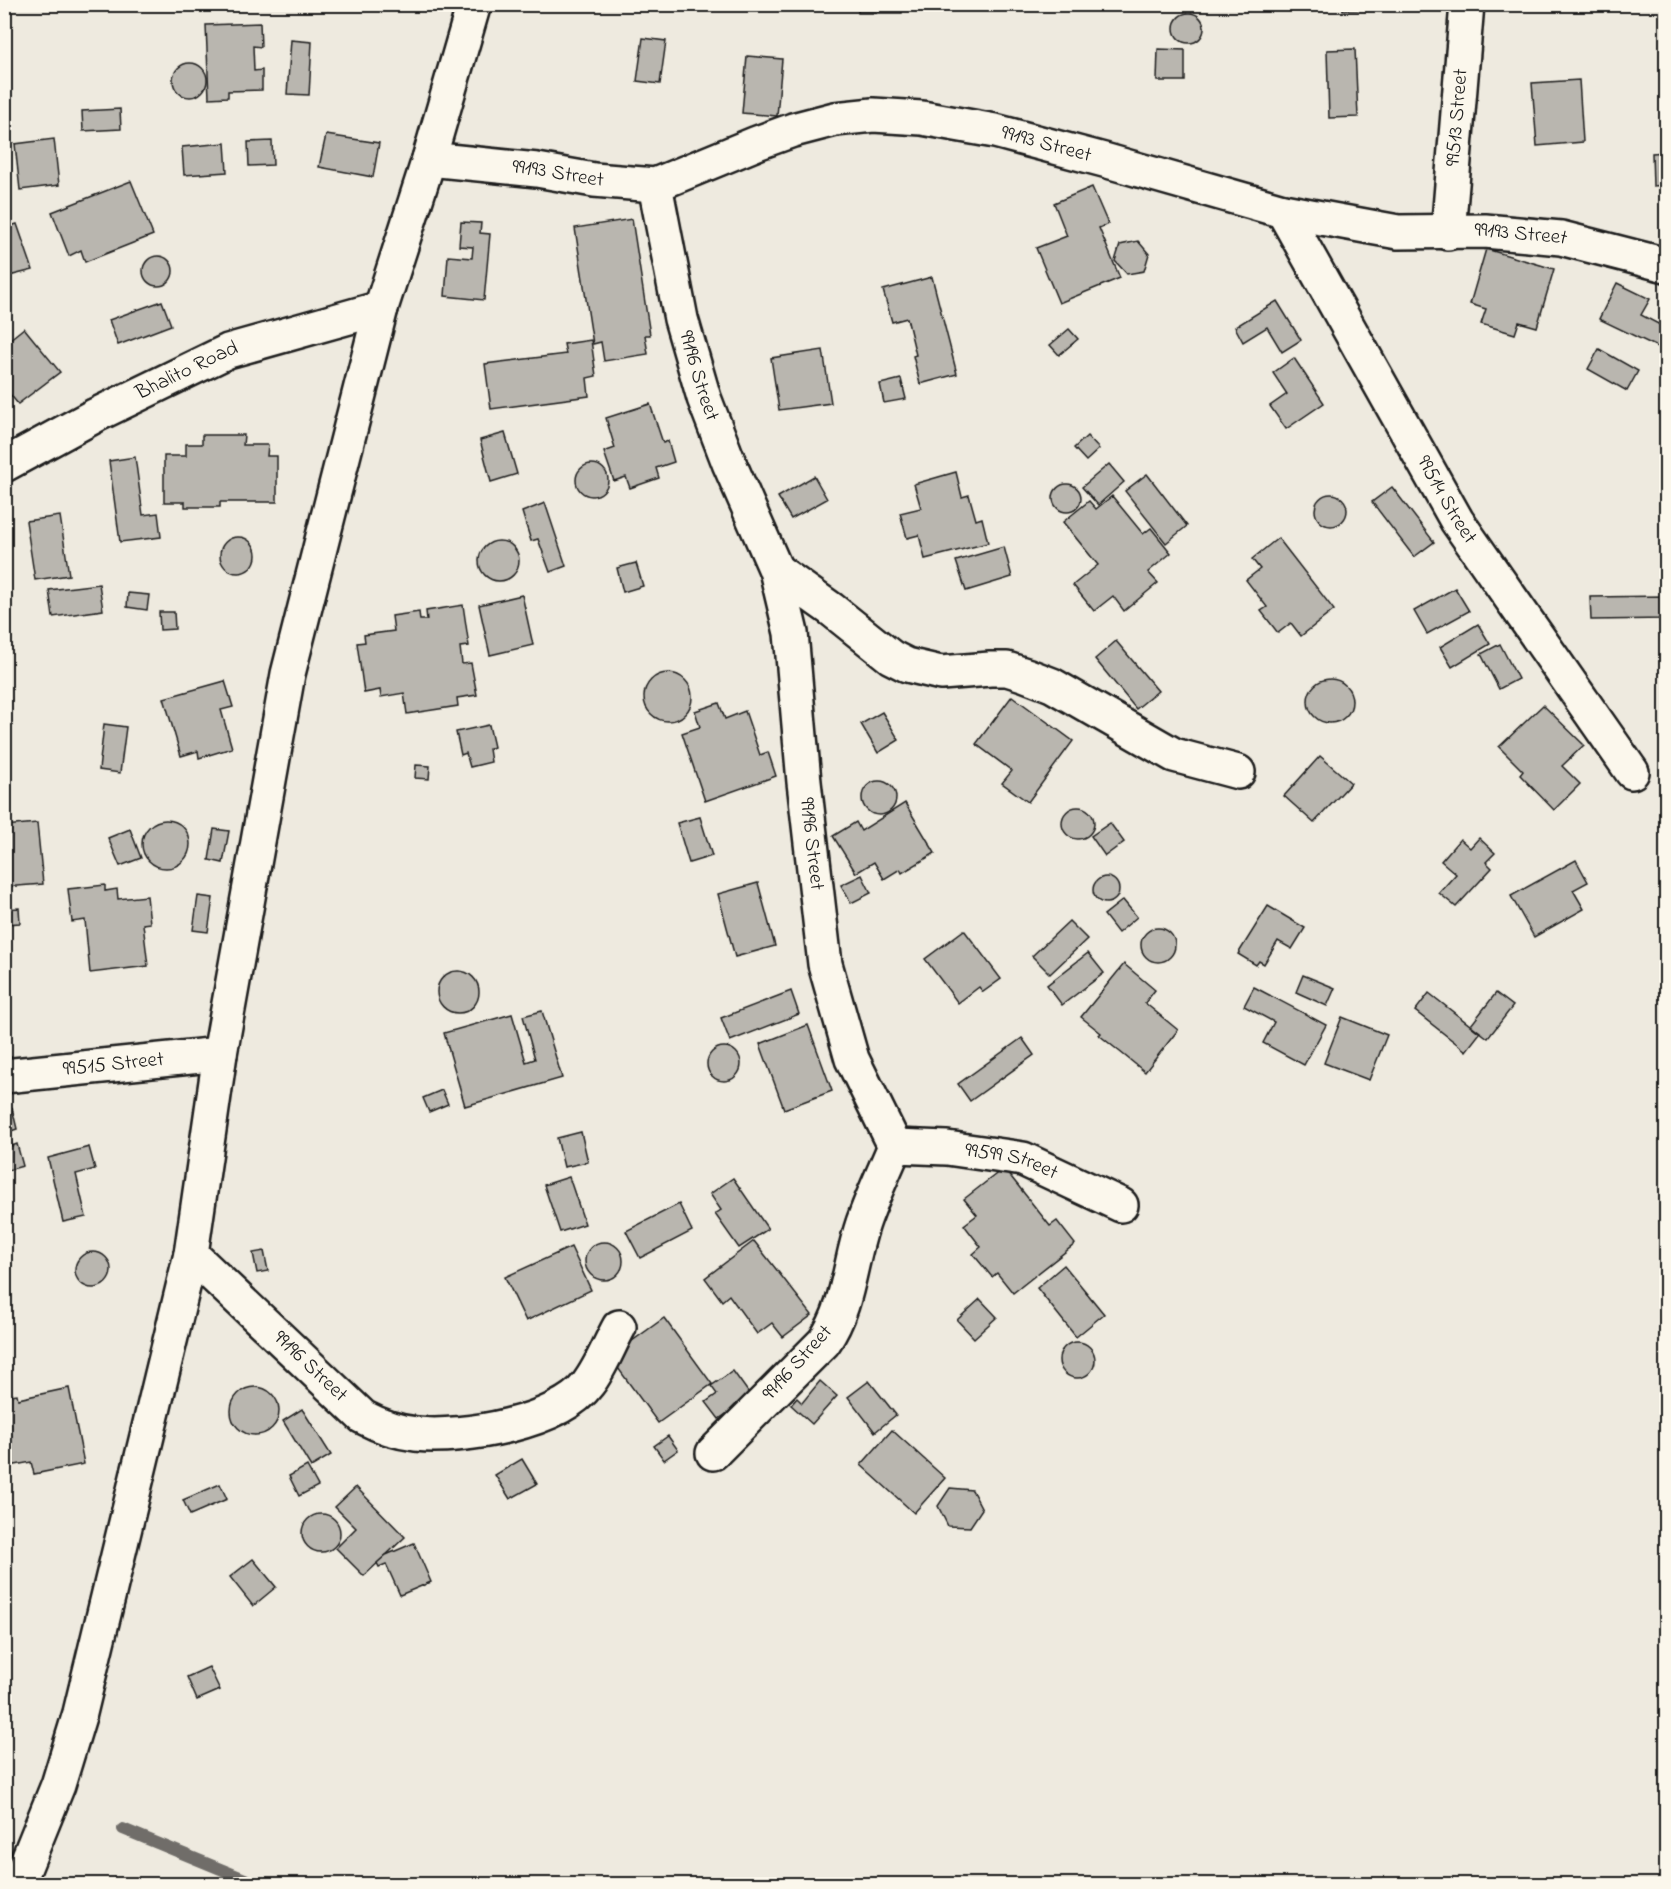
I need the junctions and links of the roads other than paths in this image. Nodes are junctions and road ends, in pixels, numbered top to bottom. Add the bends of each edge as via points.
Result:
1 (474, 4) edge
2 (1467, 4) edge
3 (429, 159) junction
4 (655, 185) junction
5 (1283, 211) junction
6 (1448, 233) junction
7 (1666, 266) edge
8 (381, 308) junction
9 (4, 465) edge
10 (776, 570) junction
11 (1238, 772) dead end
12 (1632, 772) dead end
13 (220, 1054) junction
14 (4, 1076) edge
15 (895, 1146) junction
16 (1121, 1205) dead end
17 (191, 1254) junction
18 (619, 1327) dead end
19 (713, 1453) dead end
20 (18, 1884) edge

1 - 3 street
2 - 6 street, 99513 Street
3 - 4 street, 99193 Street
3 - 8 street
4 - 5 street, 99193 Street via 793,130 835,119 873,115 922,118 995,131
4 - 10 street, 99196 Street via 681,319 704,398
5 - 6 street, 99193 Street via 1398,232
5 - 12 street, 99514 Street via 1457,521
6 - 7 street, 99193 Street via 1485,231 1561,238
8 - 9 street, Bhalito Road via 228,351
8 - 13 street via 288,674
10 - 11 street via 907,665 941,673 1007,669 1026,675 1052,685 1174,755
10 - 15 street, 99196 Street via 791,633 825,964 852,1059
13 - 14 street, 99515 Street
13 - 17 street
15 - 16 street, 99599 Street via 946,1148 1023,1159
15 - 19 street, 99196 Street via 862,1224 833,1329
17 - 18 street, 99196 Street via 363,1417 417,1435 508,1427 562,1406 588,1385
17 - 20 street via 80,1713 58,1785

